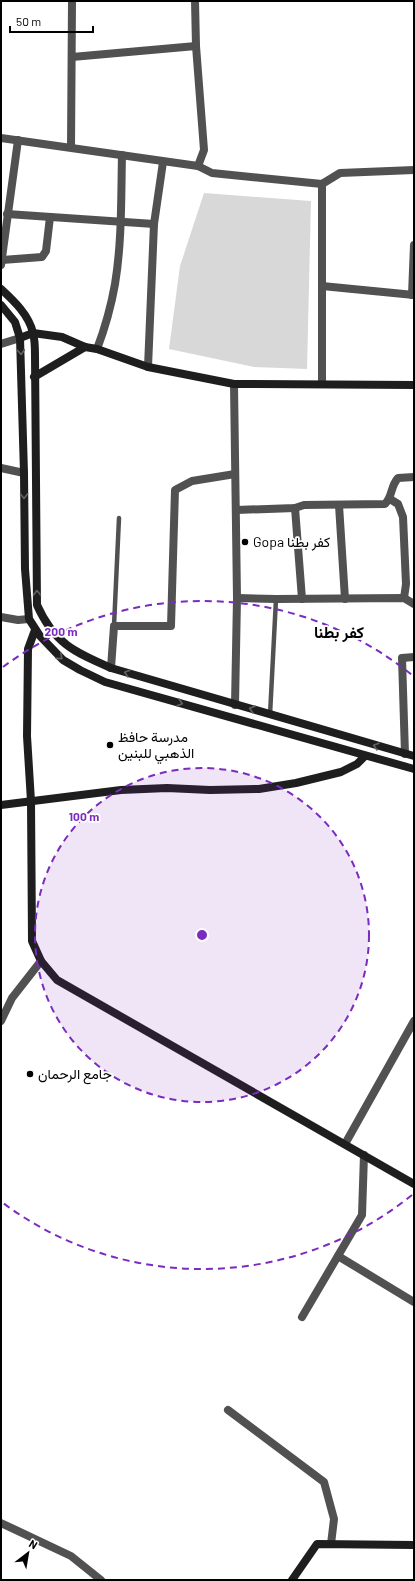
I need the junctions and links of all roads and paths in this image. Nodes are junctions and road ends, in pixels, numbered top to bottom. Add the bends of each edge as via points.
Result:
1 (72, 1) edge
2 (195, 1) edge
3 (196, 46) junction
4 (72, 57) junction
5 (1, 138) edge
6 (18, 140) junction
7 (71, 147) junction
8 (122, 155) junction
9 (163, 162) junction
10 (198, 166) junction
11 (414, 170) edge
12 (322, 184) junction
13 (7, 214) junction
14 (50, 217) junction
15 (121, 222) junction
16 (154, 224) junction
17 (414, 245) edge
18 (2, 263) edge
19 (322, 286) junction
20 (1, 289) edge
21 (413, 295) edge
22 (1, 305) edge
23 (33, 333) junction
24 (20, 338) junction
25 (1, 344) edge
26 (85, 348) junction
27 (97, 350) junction
28 (148, 367) junction
29 (34, 377) junction
30 (234, 384) junction
31 (322, 384) junction
32 (414, 385) edge
33 (1, 468) edge
34 (24, 473) junction
35 (235, 474) junction
36 (414, 477) edge
37 (390, 499) junction
38 (339, 505) junction
39 (295, 508) junction
40 (236, 510) junction
41 (119, 518) dead end
42 (237, 598) junction
43 (345, 598) junction
44 (404, 598) junction
45 (302, 599) junction
46 (276, 600) junction
47 (414, 604) edge
48 (1, 617) edge
49 (29, 619) junction
50 (114, 626) junction
51 (35, 630) junction
52 (414, 657) edge
53 (111, 668) junction
54 (235, 705) junction
55 (270, 715) junction
56 (405, 754) junction
57 (365, 756) junction
58 (414, 756) edge
59 (414, 769) edge
60 (31, 801) junction
61 (1, 805) edge
62 (41, 961) junction
63 (1, 1021) edge
64 (414, 1021) edge
65 (345, 1144) junction
66 (364, 1156) junction
67 (414, 1184) edge
68 (338, 1256) junction
69 (414, 1302) edge
70 (302, 1317) dead end
71 (228, 1410) dead end
72 (1, 1524) edge
73 (331, 1544) junction
74 (414, 1545) edge
75 (101, 1580) edge
76 (292, 1580) edge

1 - 4 street
2 - 3 street
3 - 4 street
3 - 10 street via 204,150
4 - 7 street
5 - 6 street
6 - 7 street
6 - 13 street
7 - 8 street
8 - 9 street
8 - 15 street
9 - 10 street
9 - 16 street
10 - 12 street via 212,173
11 - 12 street via 340,174
12 - 19 street
13 - 14 street
13 - 18 street
14 - 15 street
14 - 18 street via 46,251 42,257
15 - 16 street
15 - 27 street via 115,284 107,322
16 - 28 street
17 - 21 street
19 - 21 street
19 - 31 street
20 - 23 street via 28,321
22 - 24 street via 15,322
23 - 24 street
23 - 26 street via 62,337
23 - 29 street
24 - 25 street
24 -> 34 street
26 - 27 street
26 - 29 street
27 - 28 street
28 - 30 street
53 -> 29 street via 68,647 42,618 37,605
30 - 31 street
30 - 35 street
31 - 32 street
33 - 34 street
34 -> 49 street via 25,569
35 - 40 street
35 - 50 street via 192,481 175,490 170,626
36 - 37 street via 398,478 393,484
37 - 38 street via 385,504
37 - 44 street via 398,504 403,516 406,584
38 - 39 street via 304,505
38 - 43 street
39 - 40 street
39 - 45 street
40 - 42 street
41 - 50 lane
42 - 46 street
42 - 54 street
43 - 44 street
43 - 45 street
44 - 47 street
45 - 46 street
46 - 55 lane
48 - 49 street
49 - 51 street
50 - 53 street
51 -> 57 street via 63,660 105,682
51 - 60 street via 28,649 27,736
52 - 56 street via 402,658
54 -> 53 street
55 -> 54 street
56 -> 55 street
56 - 58 street
57 - 59 street
57 - 60 street via 357,764 341,772 259,789 167,788 114,791
60 - 61 street
60 - 62 street via 32,941
62 - 63 street via 12,998
62 - 65 street via 57,980
64 - 65 street
65 - 66 street
66 - 67 street
66 - 68 street via 362,1215
68 - 69 street
68 - 70 street
71 - 73 street via 324,1482 334,1520
72 - 75 street via 71,1556
73 - 74 street
73 - 76 street via 317,1544

